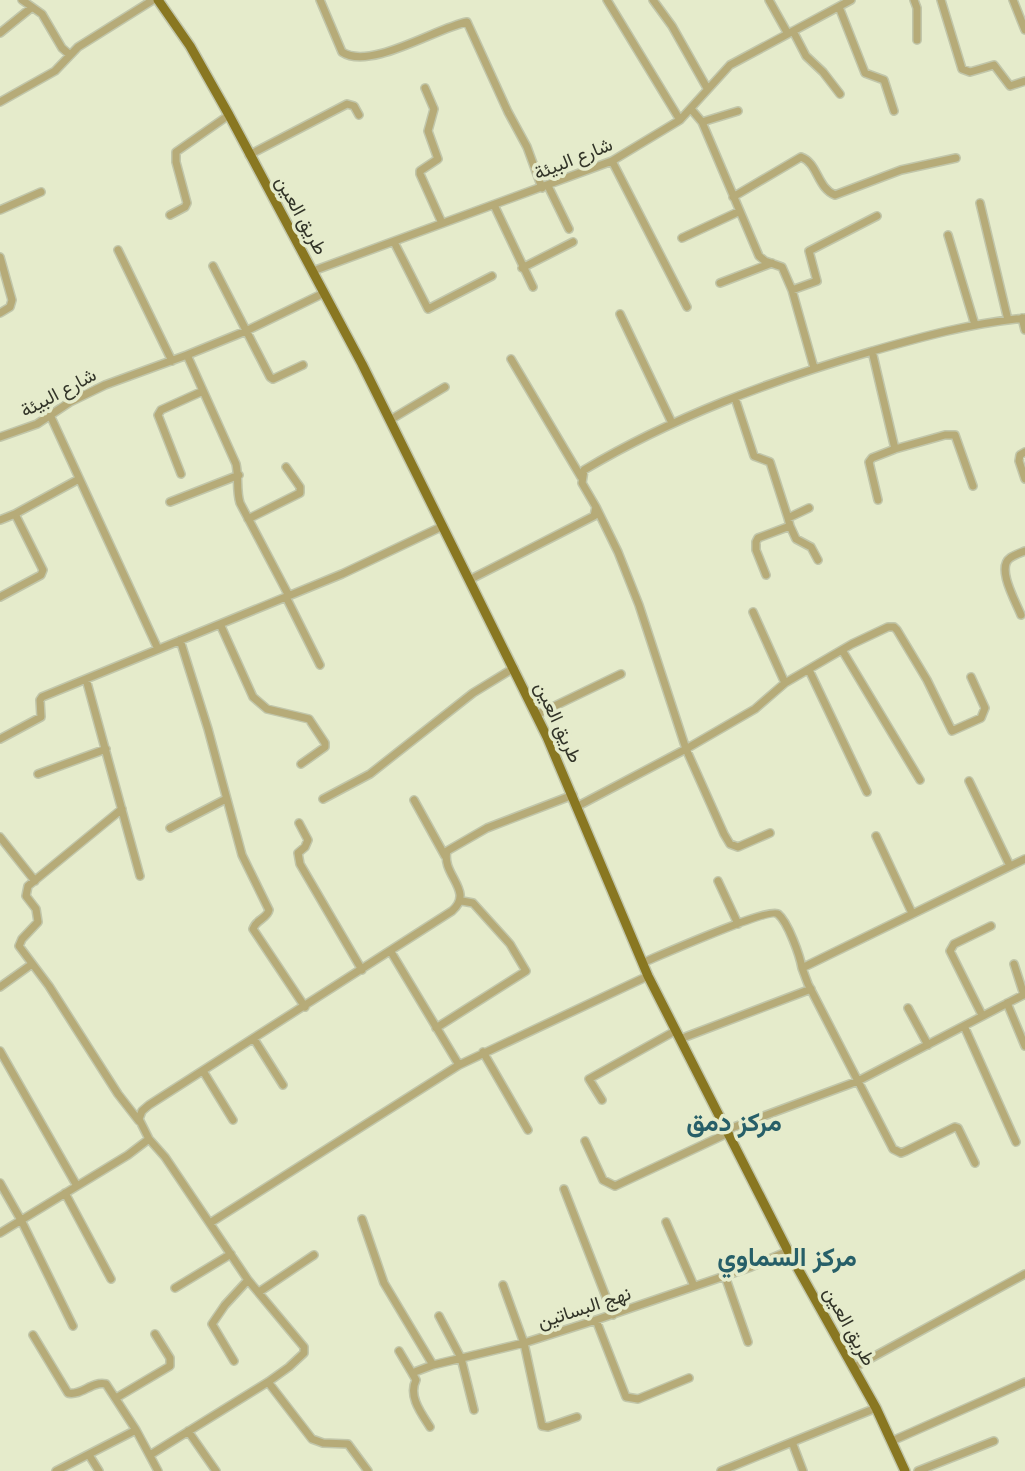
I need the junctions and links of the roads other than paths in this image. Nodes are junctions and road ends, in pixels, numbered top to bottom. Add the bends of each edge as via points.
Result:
1 (153, 0) edge
2 (158, 0) edge
3 (320, 0) edge
4 (607, 0) edge
5 (653, 0) edge
6 (769, 0) edge
7 (851, 0) edge
8 (914, 0) edge
9 (941, 0) edge
10 (1013, 0) edge
11 (27, 3) edge
12 (839, 7) junction
13 (1025, 30) edge
14 (791, 32) junction
15 (0, 33) edge
16 (917, 40) dead end
17 (69, 55) junction
18 (1025, 81) edge
19 (425, 88) dead end
20 (707, 88) junction
21 (840, 94) dead end
22 (0, 102) edge
23 (691, 109) junction
24 (738, 111) dead end
25 (894, 111) dead end
26 (229, 115) junction
27 (359, 115) dead end
28 (680, 120) junction
29 (702, 122) junction
30 (249, 155) junction
31 (956, 158) dead end
32 (612, 161) junction
33 (545, 187) junction
34 (41, 192) dead end
35 (733, 197) junction
36 (981, 203) dead end
37 (494, 205) junction
38 (0, 210) edge
39 (738, 212) junction
40 (170, 215) dead end
41 (877, 216) dead end
42 (442, 223) junction
43 (569, 229) dead end
44 (948, 235) dead end
45 (682, 238) dead end
46 (394, 242) junction
47 (573, 242) dead end
48 (118, 250) dead end
49 (0, 257) edge
50 (772, 262) junction
51 (213, 266) dead end
52 (522, 268) junction
53 (313, 271) junction
54 (492, 276) dead end
55 (720, 283) dead end
56 (533, 287) dead end
57 (792, 290) junction
58 (324, 293) junction
59 (687, 307) dead end
60 (0, 313) edge
61 (620, 314) dead end
62 (1023, 318) edge
63 (1008, 320) junction
64 (975, 325) junction
65 (1025, 330) edge
66 (246, 331) junction
67 (872, 351) junction
68 (187, 355) junction
69 (511, 359) dead end
70 (172, 361) junction
71 (303, 365) dead end
72 (814, 368) junction
73 (445, 387) dead end
74 (203, 391) junction
75 (735, 398) junction
76 (50, 415) junction
77 (390, 420) junction
78 (672, 423) junction
79 (0, 438) edge
80 (895, 449) junction
81 (1025, 452) edge
82 (286, 467) dead end
83 (181, 474) dead end
84 (239, 475) junction
85 (581, 477) junction
86 (79, 479) junction
87 (1025, 479) edge
88 (973, 486) dead end
89 (878, 500) dead end
90 (170, 502) dead end
91 (596, 507) junction
92 (809, 508) dead end
93 (15, 514) junction
94 (248, 519) junction
95 (0, 520) edge
96 (789, 522) junction
97 (443, 526) junction
98 (1025, 551) edge
99 (818, 561) dead end
100 (766, 575) dead end
101 (469, 580) junction
102 (0, 597) edge
103 (287, 597) junction
104 (753, 612) dead end
105 (1021, 615) dead end
106 (220, 624) junction
107 (180, 640) junction
108 (158, 649) junction
109 (842, 650) junction
110 (320, 665) dead end
111 (514, 668) junction
112 (809, 670) junction
113 (621, 674) dead end
114 (971, 677) dead end
115 (86, 679) junction
116 (785, 683) junction
117 (536, 715) junction
118 (0, 739) edge
119 (106, 749) junction
120 (686, 749) junction
121 (301, 764) dead end
122 (38, 774) dead end
123 (920, 780) dead end
124 (969, 781) dead end
125 (867, 792) dead end
126 (573, 795) junction
127 (226, 799) junction
128 (323, 799) dead end
129 (414, 800) dead end
130 (578, 806) junction
131 (122, 809) junction
132 (299, 823) dead end
133 (170, 828) dead end
134 (770, 833) dead end
135 (876, 836) dead end
136 (0, 837) edge
137 (445, 856) junction
138 (1025, 859) edge
139 (1010, 866) junction
140 (140, 876) dead end
141 (35, 881) junction
142 (718, 881) dead end
143 (462, 901) junction
144 (912, 913) junction
145 (738, 923) junction
146 (990, 926) dead end
147 (391, 952) junction
148 (642, 963) junction
149 (32, 964) junction
150 (1014, 964) dead end
151 (802, 968) junction
152 (362, 970) junction
153 (648, 976) junction
154 (0, 987) edge
155 (811, 989) junction
156 (1025, 994) edge
157 (1007, 1003) junction
158 (305, 1007) junction
159 (908, 1008) dead end
160 (982, 1015) junction
161 (964, 1026) junction
162 (436, 1028) junction
163 (678, 1035) junction
164 (254, 1039) junction
165 (928, 1045) junction
166 (1025, 1046) edge
167 (0, 1051) edge
168 (483, 1052) junction
169 (459, 1065) junction
170 (203, 1071) junction
171 (858, 1081) junction
172 (283, 1085) dead end
173 (602, 1100) dead end
174 (233, 1120) dead end
175 (139, 1121) junction
176 (528, 1130) dead end
177 (727, 1132) junction
178 (149, 1139) junction
179 (585, 1141) dead end
180 (1016, 1142) dead end
181 (975, 1163) dead end
182 (0, 1183) edge
183 (77, 1186) junction
184 (564, 1189) dead end
185 (65, 1193) junction
186 (362, 1219) dead end
187 (21, 1220) junction
188 (666, 1222) dead end
189 (210, 1223) junction
190 (0, 1233) edge
191 (788, 1251) junction
192 (231, 1254) junction
193 (314, 1255) dead end
194 (1025, 1274) edge
195 (725, 1276) junction
196 (111, 1279) dead end
197 (248, 1280) junction
198 (503, 1285) dead end
199 (694, 1286) junction
200 (175, 1288) dead end
201 (259, 1292) junction
202 (613, 1315) junction
203 (439, 1316) dead end
204 (596, 1320) junction
205 (73, 1326) dead end
206 (155, 1334) dead end
207 (33, 1335) dead end
208 (748, 1342) dead end
209 (524, 1343) junction
210 (399, 1351) dead end
211 (461, 1358) junction
212 (234, 1361) dead end
213 (433, 1365) junction
214 (853, 1368) junction
215 (412, 1373) junction
216 (689, 1378) dead end
217 (268, 1382) junction
218 (1025, 1382) edge
219 (116, 1398) junction
220 (876, 1408) junction
221 (474, 1409) dead end
222 (578, 1417) dead end
223 (430, 1427) dead end
224 (136, 1430) junction
225 (188, 1431) junction
226 (892, 1441) junction
227 (994, 1441) dead end
228 (792, 1442) junction
229 (89, 1455) junction
230 (150, 1455) junction
231 (56, 1471) edge
232 (99, 1471) edge
233 (158, 1471) edge
234 (216, 1471) edge
235 (368, 1471) edge
236 (721, 1471) edge
237 (803, 1471) edge
238 (905, 1471) edge
239 (918, 1471) edge

1 - 17 street
2 - 26 main road, طريق العين
3 - 33 street via 342,52 351,57 401,48 467,22
4 - 28 street
5 - 20 street
6 - 14 street
7 - 12 street, شارع البيئة
8 - 16 street
9 - 18 street via 961,69 970,72 994,65 1010,86
10 - 13 street
11 - 15 street
11 - 17 street via 42,14
12 - 14 street, شارع البيئة
12 - 25 street via 865,73 884,80
14 - 20 street, شارع البيئة via 730,65
14 - 21 street
17 - 22 street via 55,71
19 - 42 street via 434,108 428,131 438,159 420,174
20 - 23 street, شارع البيئة
23 - 28 street, شارع البيئة
23 - 29 street
24 - 29 street
26 - 30 main road, طريق العين
26 - 40 street via 176,152 187,203
27 - 30 street via 348,104
28 - 32 street, شارع البيئة
29 - 35 street
30 - 53 main road, طريق العين
31 - 35 street via 901,170 835,195 825,190 808,160 801,157
32 - 33 street, شارع البيئة
32 - 59 street
33 - 37 street, شارع البيئة
33 - 43 street
34 - 38 street
35 - 39 street
36 - 63 street
37 - 42 street, شارع البيئة
37 - 52 street
39 - 45 street
39 - 50 street via 759,256
41 - 57 street via 809,251 817,281
42 - 46 street, شارع البيئة
44 - 64 street
46 - 53 street, شارع البيئة
46 - 54 street via 428,309
47 - 52 street
48 - 70 street
49 - 60 street via 12,300
50 - 55 street
50 - 57 street via 782,267
51 - 66 street
52 - 56 street
53 - 58 main road, طريق العين
57 - 72 street
58 - 66 street, شارع البيئة
58 - 77 main road, طريق العين
61 - 78 street
62 - 63 street
62 - 65 street
63 - 64 street
64 - 67 street
66 - 68 street, شارع البيئة
66 - 71 street via 270,377 275,379
67 - 72 street
67 - 80 street
68 - 70 street, شارع البيئة
68 - 74 street
69 - 85 street
70 - 76 street, شارع البيئة via 105,385
72 - 75 street
73 - 77 street
74 - 83 street via 158,415
74 - 84 street
75 - 78 street
75 - 96 street via 754,457 770,462
76 - 79 street, شارع البيئة
76 - 86 street
77 - 97 main road, طريق العين
78 - 85 street via 584,470
80 - 88 street via 955,435
80 - 89 street via 872,457 870,462
81 - 87 street via 1019,461
82 - 94 street via 300,493
84 - 90 street
84 - 94 street via 237,491
85 - 91 street
86 - 93 street
86 - 108 street
91 - 101 street via 594,516
91 - 120 street via 639,605
92 - 96 street
93 - 95 street
93 - 102 street via 43,570
94 - 103 street
96 - 99 street via 796,539 811,547
96 - 100 street via 755,542
97 - 101 main road, طريق العين
97 - 103 street
98 - 105 street via 1004,566
101 - 111 main road, طريق العين
103 - 106 street
103 - 110 street
104 - 116 street
106 - 107 street
106 - 121 street via 258,703 309,719 318,730 325,747
107 - 108 street
107 - 127 street
108 - 115 street
109 - 112 street
109 - 114 street via 895,628 952,731 984,713
109 - 123 street
111 - 117 main road, طريق العين
111 - 128 street via 370,774
112 - 116 street
112 - 125 street
113 - 117 street
115 - 118 street via 40,699 41,717
115 - 119 street
116 - 120 street via 755,709
117 - 126 main road, طريق العين
119 - 122 street
119 - 131 street
120 - 130 street
120 - 134 street via 730,844 738,848
124 - 139 street
126 - 130 main road, طريق العين
126 - 137 street via 487,828
127 - 133 street
127 - 158 street via 242,855 270,909 254,925 254,932
129 - 137 street
130 - 148 main road, طريق العين
131 - 140 street
131 - 141 street
132 - 152 street via 308,840 298,853 300,864
135 - 144 street
136 - 141 street
137 - 143 street
138 - 139 street
139 - 144 street
141 - 149 street via 25,892 38,922 19,943
142 - 145 street
143 - 147 street
143 - 162 street via 473,903 510,944 526,971
144 - 151 street
145 - 148 street
145 - 151 street via 776,913
146 - 160 street via 954,944 950,951
147 - 152 street
147 - 162 street
148 - 153 main road, طريق العين
149 - 154 street
149 - 175 street
150 - 156 street
151 - 155 street
152 - 158 street
153 - 163 main road, طريق العين
153 - 168 street
155 - 163 street
155 - 171 street
156 - 157 street
157 - 160 street
157 - 166 street
158 - 164 street
159 - 165 street
160 - 161 street
161 - 165 street
161 - 180 street
162 - 169 street
163 - 173 street via 589,1079
163 - 177 main road, طريق العين
164 - 170 street
164 - 172 street
165 - 171 street
167 - 183 street
168 - 169 street
168 - 176 street
169 - 189 street
170 - 174 street
170 - 175 street via 149,1105
171 - 177 street
171 - 181 street via 895,1151 901,1153 955,1127
175 - 178 street
177 - 179 street via 615,1186 603,1180
177 - 191 main road, طريق العين
178 - 183 street
178 - 189 street
182 - 187 street
183 - 185 street
184 - 202 street
185 - 187 street
185 - 196 street
186 - 213 street via 384,1283
187 - 190 street
187 - 205 street
188 - 199 street
189 - 192 street
191 - 195 street, نهج البساتين
191 - 214 main road, طريق العين
192 - 197 street
192 - 200 street
193 - 201 street
194 - 214 street
195 - 199 street, نهج البساتين
195 - 208 street
197 - 201 street
197 - 212 street via 212,1324
198 - 209 street
199 - 202 street, نهج البساتين
201 - 217 street via 305,1350 300,1359
202 - 204 street, نهج البساتين
203 - 211 street
204 - 209 street, نهج البساتين
204 - 216 street via 626,1397 638,1399
206 - 219 street via 170,1366
207 - 219 street via 68,1393 103,1383
209 - 211 street, نهج البساتين
209 - 222 street via 542,1426
210 - 215 street
211 - 213 street, نهج البساتين
211 - 221 street
213 - 215 street, نهج البساتين
214 - 220 main road, طريق العين
215 - 223 street via 415,1403
217 - 225 street
217 - 235 street via 312,1439 348,1444
218 - 226 street
219 - 224 street
220 - 226 main road, طريق العين
220 - 228 street
224 - 229 street
224 - 230 street
225 - 230 street
225 - 234 street
226 - 238 main road, طريق العين
227 - 239 street
228 - 236 street
228 - 237 street
229 - 231 street
229 - 232 street
230 - 233 street

